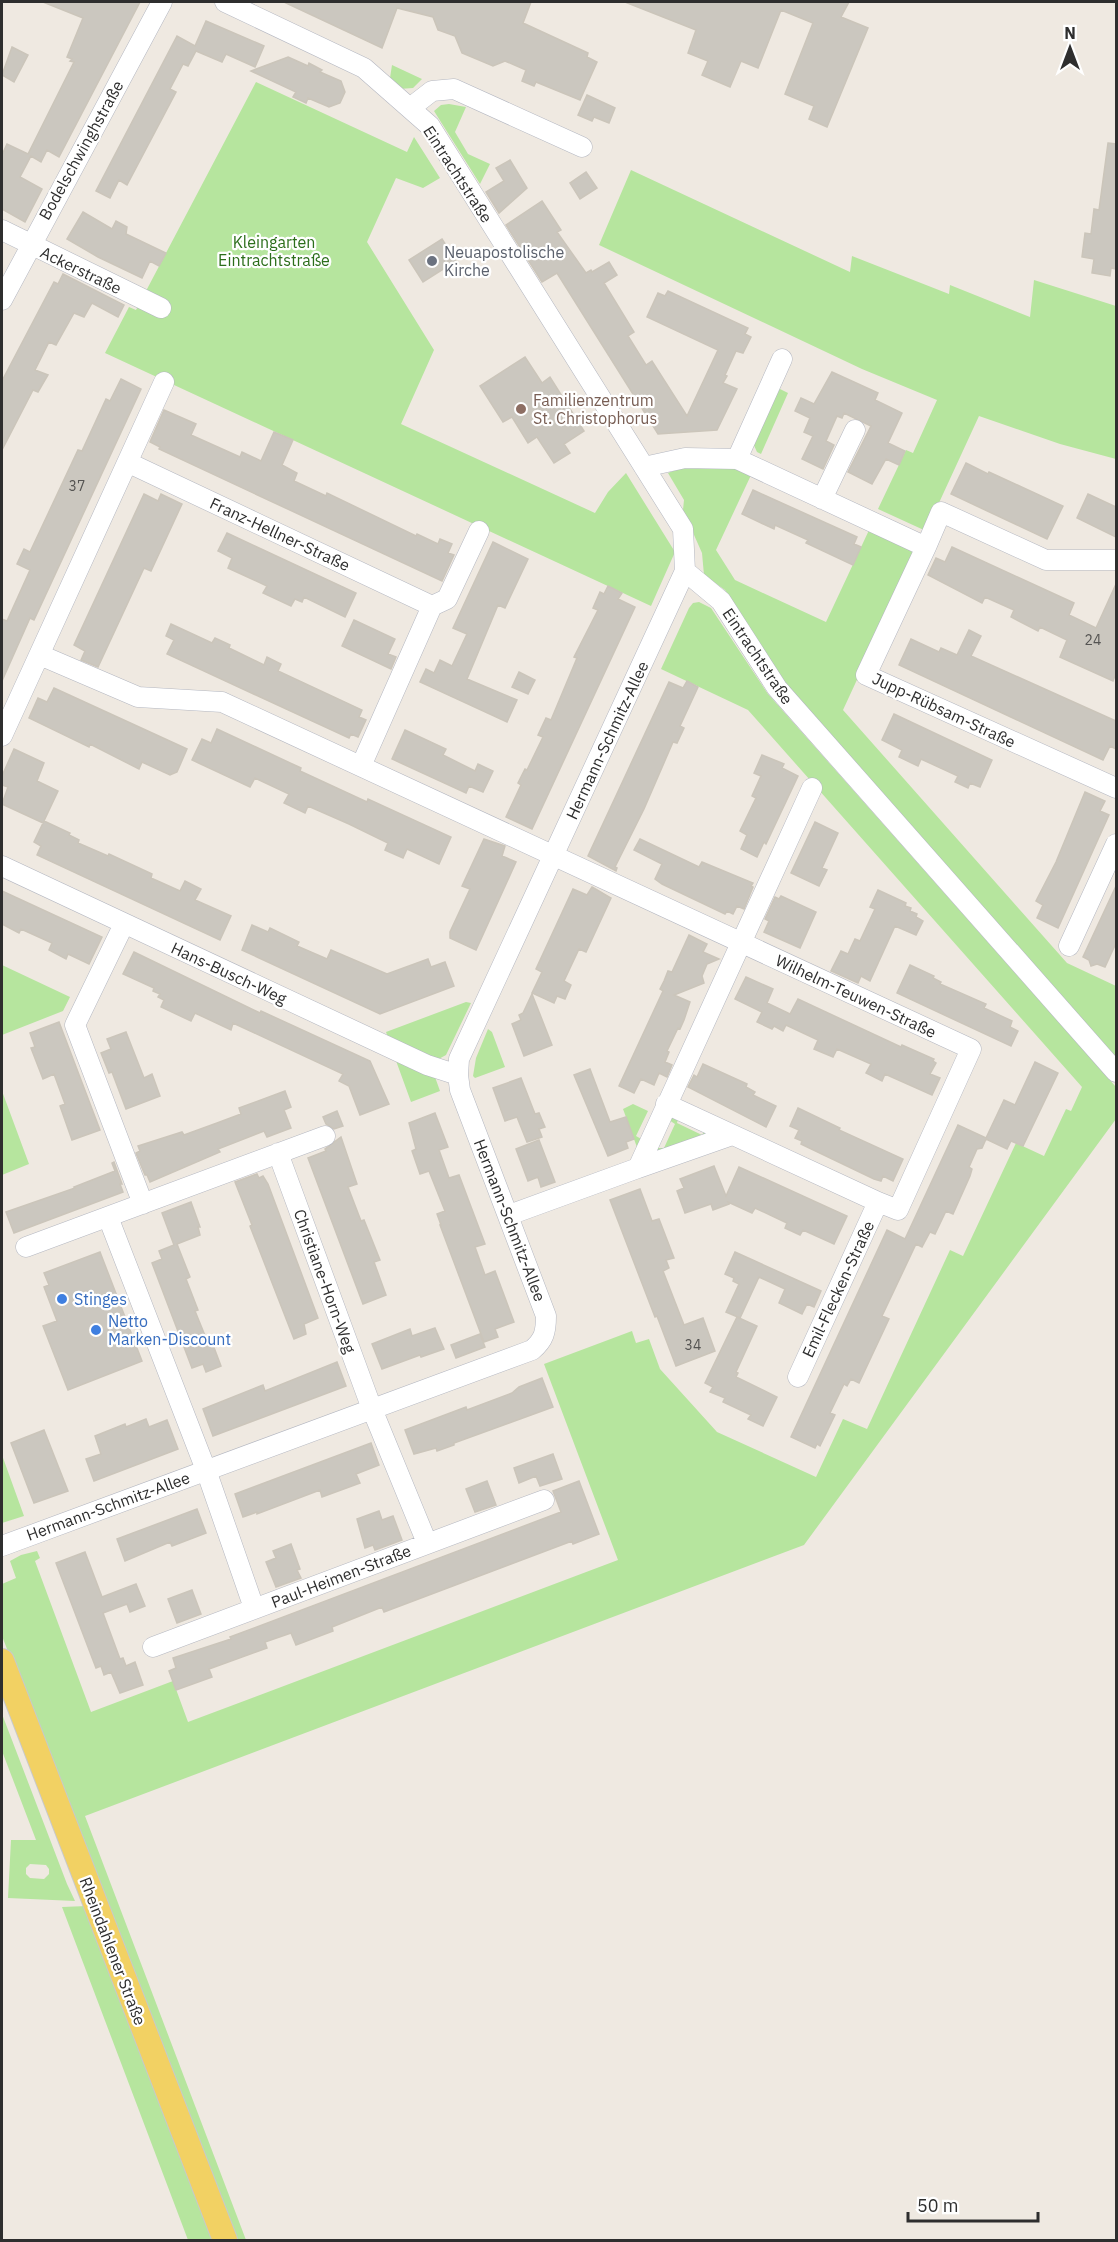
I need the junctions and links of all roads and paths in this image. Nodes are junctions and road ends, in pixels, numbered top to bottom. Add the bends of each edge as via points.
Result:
1 (162, 2) edge
2 (225, 2) edge
3 (410, 108) junction
4 (582, 147) dead end
5 (2, 230) edge
6 (30, 244) junction
7 (2, 300) edge
8 (161, 308) dead end
9 (782, 359) dead end
10 (164, 382) dead end
11 (855, 430) dead end
12 (737, 459) junction
13 (129, 463) junction
14 (644, 467) junction
15 (822, 499) junction
16 (479, 531) dead end
17 (926, 547) junction
18 (1116, 560) edge
19 (685, 571) junction
20 (432, 606) junction
21 (40, 655) junction
22 (4, 731) edge
23 (361, 766) junction
24 (812, 788) dead end
25 (1116, 788) edge
26 (1116, 844) edge
27 (554, 855) junction
28 (2, 866) edge
29 (124, 924) junction
30 (741, 941) junction
31 (1070, 946) dead end
32 (971, 1049) joint
33 (1116, 1072) edge
34 (458, 1076) junction
35 (666, 1104) junction
36 (732, 1135) junction
37 (325, 1136) dead end
38 (278, 1153) junction
39 (638, 1168) junction
40 (878, 1202) junction
41 (143, 1204) junction
42 (509, 1215) junction
43 (108, 1217) junction
44 (26, 1247) dead end
45 (798, 1377) dead end
46 (372, 1409) junction
47 (206, 1470) junction
48 (544, 1500) dead end
49 (427, 1543) junction
50 (2, 1546) edge
51 (254, 1608) junction
52 (153, 1647) dead end
53 (2, 1661) edge
54 (225, 2241) edge

1 - 6 street, Bodelschwinghstraße
2 - 3 street, Eintrachtstraße via 364,68
3 - 4 street via 432,91 454,89
3 - 14 street, Eintrachtstraße via 430,126
5 - 6 street, Ackerstraße
6 - 7 street, Bodelschwinghstraße
6 - 8 street, Ackerstraße
9 - 12 street
10 - 13 street
11 - 15 street
12 - 14 street via 685,459
12 - 15 street
13 - 20 street, Franz-Hellner-Straße
13 - 21 street
14 - 19 street, Eintrachtstraße via 683,529
15 - 17 street
16 - 20 street via 447,599
17 - 18 street, Jupp-Rübsam-Straße via 941,512 1046,560
17 - 25 street, Jupp-Rübsam-Straße via 866,675
19 - 27 street, Hermann-Schmitz-Allee
19 - 33 street, Eintrachtstraße via 721,601 777,688
20 - 23 street
21 - 22 street
21 - 23 street via 138,697 222,702
23 - 27 street
24 - 30 street
26 - 31 street
27 - 30 street, Wilhelm-Teuwen-Straße
27 - 34 street, Hermann-Schmitz-Allee via 459,1059
28 - 29 street, Hans-Busch-Weg
29 - 34 street, Hans-Busch-Weg
29 - 41 street via 75,1024
30 - 32 street, Wilhelm-Teuwen-Straße
30 - 35 street
32 - 40 street, Emil-Flecken-Straße via 898,1210
34 - 42 street, Hermann-Schmitz-Allee
35 - 36 street, Emil-Flecken-Straße
35 - 39 street
36 - 39 street
36 - 40 street, Emil-Flecken-Straße
37 - 38 street
38 - 41 street
38 - 46 street, Christiane-Horn-Weg
39 - 42 street
40 - 45 street, Emil-Flecken-Straße
41 - 43 street
42 - 46 street, Hermann-Schmitz-Allee via 546,1316 542,1342 532,1350
43 - 44 street
43 - 47 street, Paul-Heimen-Straße
46 - 47 street, Hermann-Schmitz-Allee
46 - 49 street, Paul-Heimen-Straße
47 - 50 street, Hermann-Schmitz-Allee
47 - 51 street, Paul-Heimen-Straße
48 - 49 street, Paul-Heimen-Straße
49 - 51 street, Paul-Heimen-Straße
51 - 52 street, Paul-Heimen-Straße
53 - 54 main road, Rheindahlener Straße

